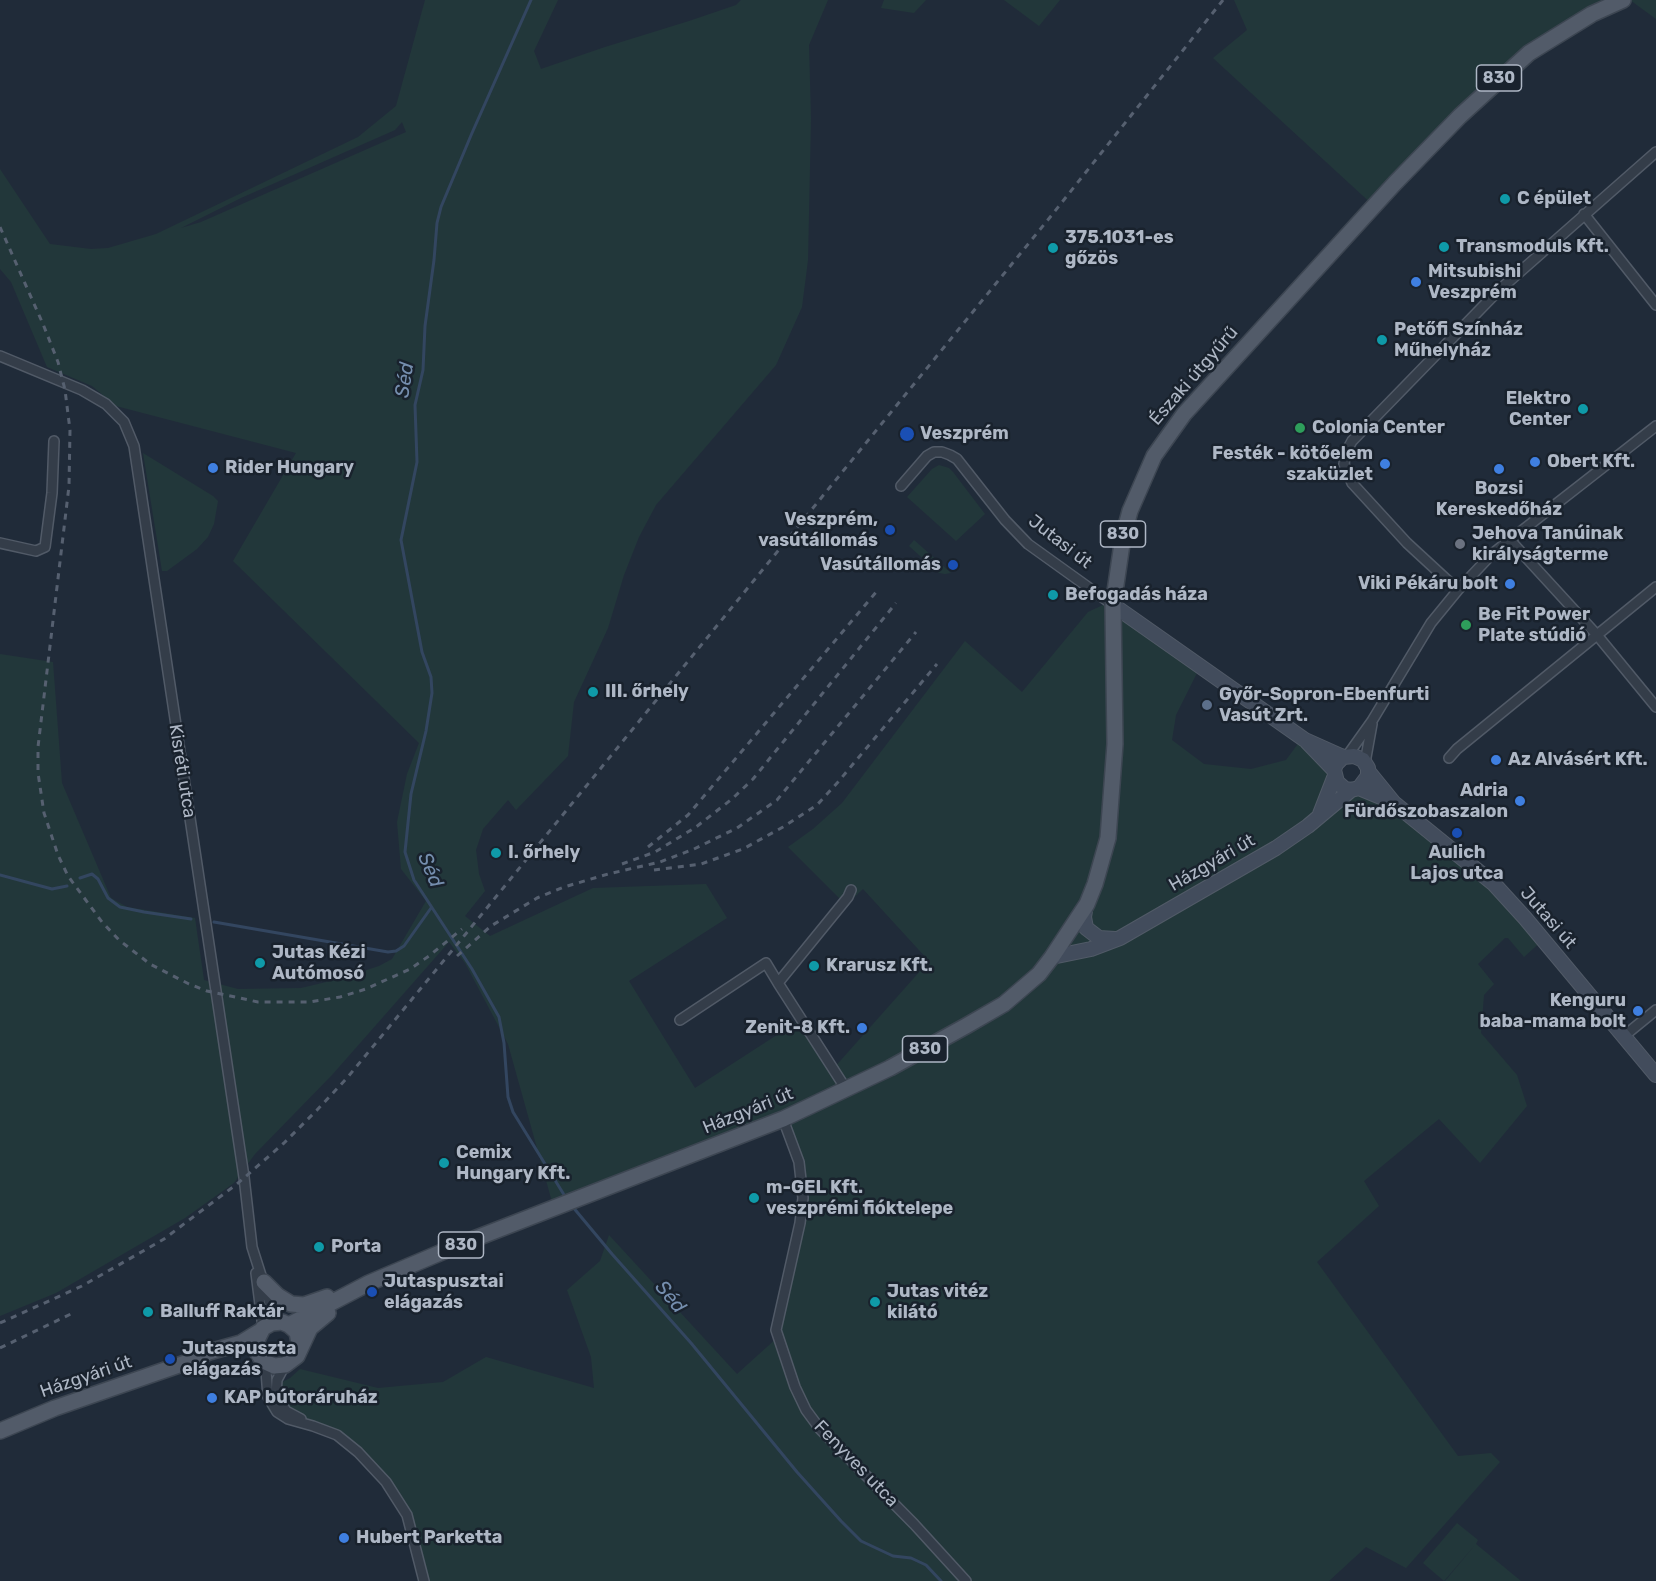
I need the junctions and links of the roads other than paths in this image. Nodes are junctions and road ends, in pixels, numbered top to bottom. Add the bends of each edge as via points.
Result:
1 (1623, 0) edge
2 (1656, 152) edge
3 (1584, 214) junction
4 (1656, 305) edge
5 (0, 356) edge
6 (1656, 426) edge
7 (54, 441) dead end
8 (901, 486) dead end
9 (1510, 540) junction
10 (0, 543) edge
11 (1656, 587) edge
12 (1458, 590) junction
13 (1113, 605) junction
14 (1597, 635) junction
15 (1656, 706) edge
16 (1372, 721) junction
17 (1305, 740) junction
18 (1345, 757) junction
19 (1449, 758) dead end
20 (1367, 767) junction
21 (1334, 774) junction
22 (1355, 789) junction
23 (1394, 803) junction
24 (1319, 816) junction
25 (851, 890) dead end
26 (1087, 904) junction
27 (1120, 938) junction
28 (1052, 957) junction
29 (778, 982) junction
30 (1656, 1010) edge
31 (680, 1020) dead end
32 (1624, 1036) junction
33 (1656, 1075) edge
34 (846, 1089) junction
35 (783, 1119) junction
36 (256, 1262) junction
37 (264, 1282) junction
38 (369, 1283) junction
39 (285, 1323) junction
40 (261, 1330) junction
41 (300, 1348) junction
42 (261, 1359) junction
43 (185, 1363) junction
44 (285, 1365) junction
45 (313, 1426) junction
46 (0, 1431) edge
47 (424, 1581) edge
48 (966, 1581) edge

1 - 13 main road, Északi útgyűrű / 830 via 1563,30 1494,83 1395,183 1184,414 1154,456 1130,511
2 - 3 street
3 - 4 street
3 - 12 street via 1497,291 1352,441 1346,452 1346,471 1352,483 1407,543
5 - 36 street, Kisréti utca via 82,390 105,404 124,422 134,446
6 - 9 street
7 - 10 street via 45,546 36,551
8 - 13 street, Jutasi út via 927,456 942,452 950,455 1028,544
9 - 12 street
9 - 14 street
11 - 14 street
12 - 16 street via 1431,623
13 - 17 street, Jutasi út
13 - 26 main road, Északi útgyűrű / 830 via 1115,744 1109,826 1102,862
14 - 15 street
14 - 19 street
16 - 18 street
16 - 20 street
17 - 18 street, Jutasi út
17 - 21 street, Jutasi út
18 - 20 street, Jutasi út via 1357,756
18 - 21 street via 1336,764
20 - 22 street via 1366,781
20 - 23 street, Jutasi út
21 - 22 street, Jutasi út via 1339,785
21 - 24 street
22 - 23 street, Jutasi út
22 - 24 street, Házgyári út
23 - 32 street, Jutasi út via 1494,884
24 - 27 street, Házgyári út via 1276,848
25 - 29 street
26 - 27 street via 1084,924 1092,934
26 - 28 main road, Északi útgyűrű / 830
27 - 28 street, Házgyári út
28 - 34 main road, Házgyári út / 830 via 1031,982 1004,1004
29 - 31 street via 766,963
29 - 34 street
30 - 32 street
32 - 33 street, Jutasi út
34 - 35 main road, Házgyári út / 830
35 - 38 main road, Házgyári út / 830
35 - 48 street, Fenyves utca via 799,1162 803,1198 776,1330 795,1387 820,1429
36 - 37 street, Kisréti utca
36 - 40 street, Kisréti utca
37 - 38 main road via 278,1296 297,1305
37 - 39 street, Kisréti utca via 273,1312
38 - 39 main road, Házgyári út / 830
38 - 41 main road, Házgyári út / 830 via 310,1328
39 - 40 main road, 830 via 272,1323
39 - 41 main road via 297,1332
40 - 42 main road via 256,1342
40 - 43 main road, 830 via 241,1343
41 - 44 main road, 830 via 297,1356
42 - 43 main road, 830 via 233,1354
42 - 44 main road, 830 via 273,1366
42 - 45 street via 267,1371 268,1397 277,1412
43 - 46 main road, Házgyári út / 830 via 55,1407
44 - 45 street via 276,1383 278,1401 286,1411
45 - 47 street via 346,1441 386,1482 407,1515

